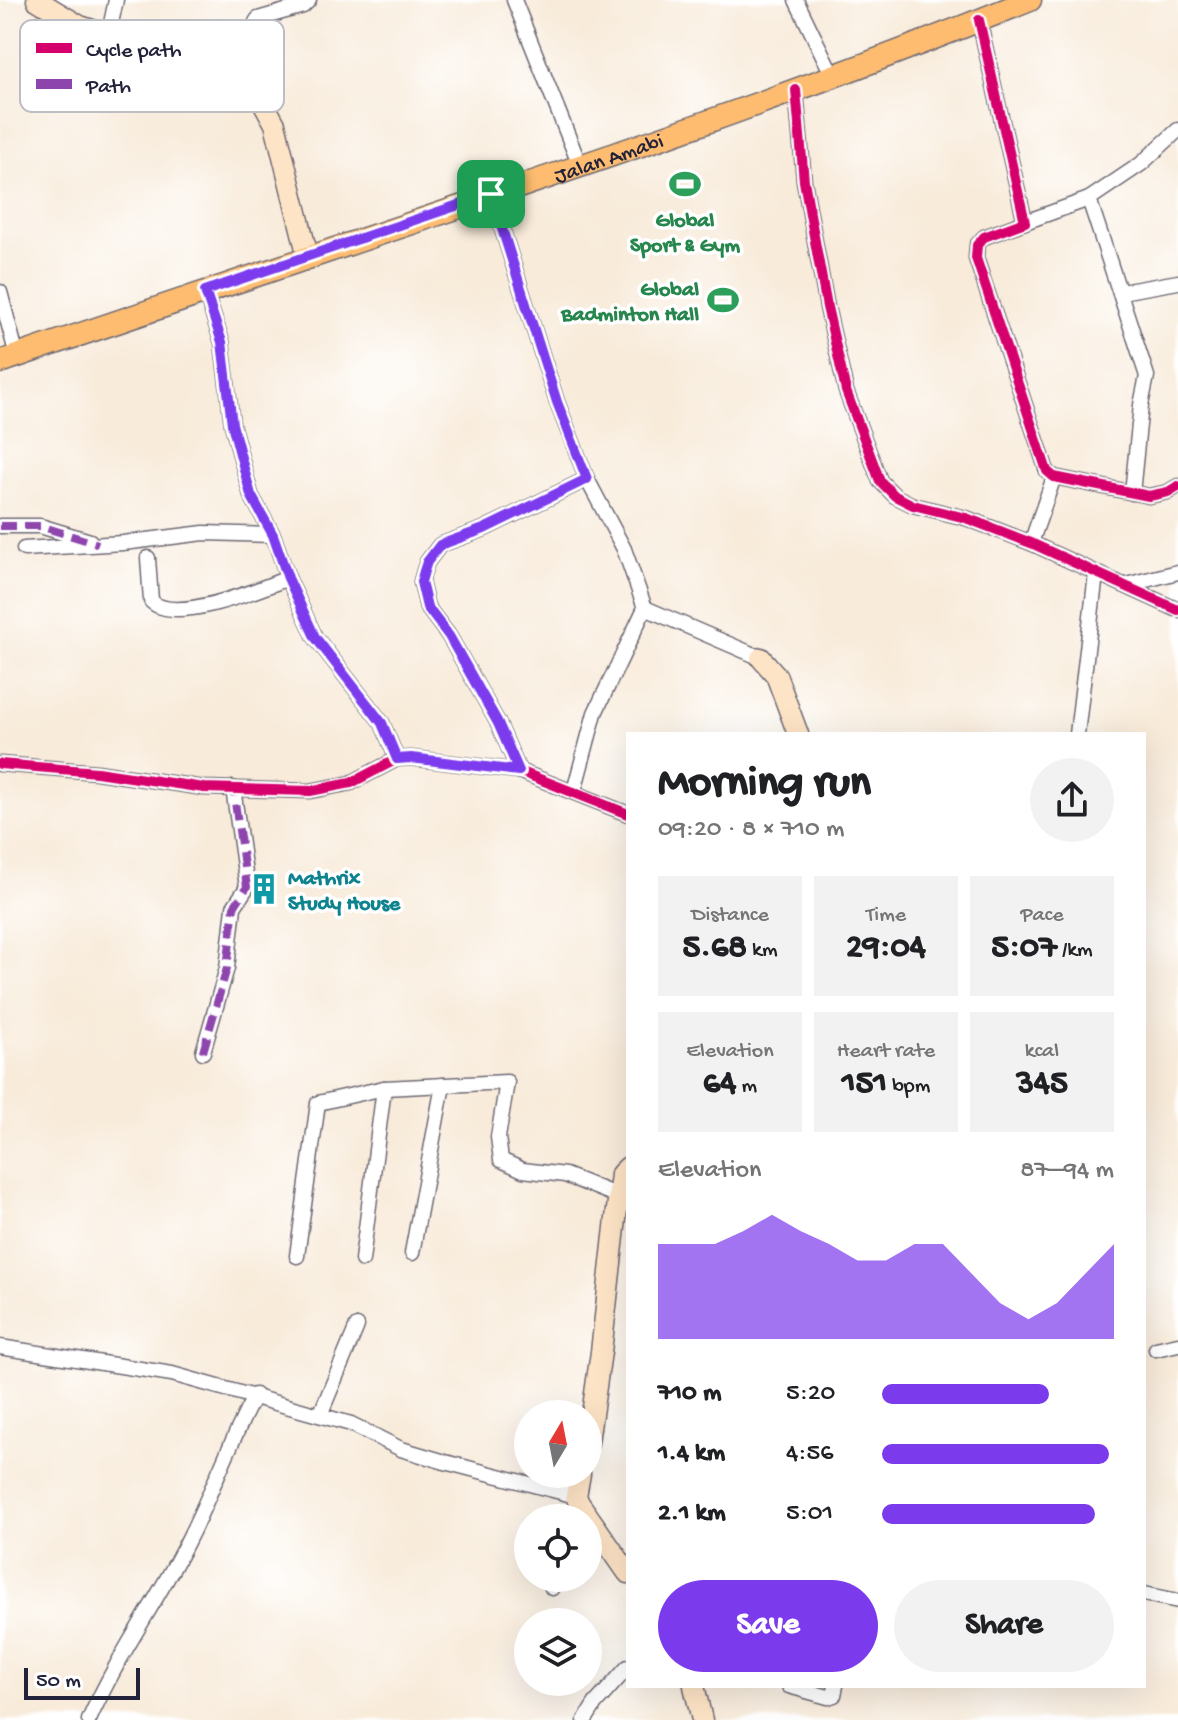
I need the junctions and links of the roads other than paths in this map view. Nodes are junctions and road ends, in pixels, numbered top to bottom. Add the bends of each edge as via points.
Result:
1 (37, 0) edge
2 (116, 0) edge
3 (309, 0) edge
4 (514, 0) edge
5 (796, 0) edge
6 (1030, 0) edge
7 (70, 20) edge
8 (112, 20) edge
9 (257, 20) edge
10 (979, 20) junction
11 (833, 76) junction
12 (796, 90) junction
13 (271, 113) edge
14 (1178, 130) edge
15 (580, 166) junction
16 (491, 194) junction
17 (1089, 199) junction
18 (1025, 222) junction
19 (308, 257) junction
20 (1178, 282) edge
21 (205, 291) junction
22 (0, 292) edge
23 (1121, 292) junction
24 (8, 359) edge
25 (1054, 477) junction
26 (587, 479) junction
27 (1178, 486) edge
28 (1132, 493) junction
29 (0, 526) edge
30 (273, 535) junction
31 (1031, 543) junction
32 (98, 544) junction
33 (24, 549) dead end
34 (148, 558) dead end
35 (1178, 572) edge
36 (1096, 574) junction
37 (288, 578) junction
38 (1126, 585) junction
39 (645, 608) junction
40 (1178, 610) edge
41 (761, 658) joint
42 (797, 732) edge
43 (1077, 732) edge
44 (397, 759) junction
45 (0, 764) edge
46 (519, 771) junction
47 (233, 788) junction
48 (574, 791) junction
49 (626, 813) edge
50 (203, 1052) dead end
51 (443, 1085) junction
52 (384, 1088) junction
53 (626, 1169) edge
54 (618, 1196) junction
55 (412, 1253) dead end
56 (297, 1256) dead end
57 (362, 1260) dead end
58 (357, 1326) dead end
59 (1178, 1344) edge
60 (0, 1347) edge
61 (1156, 1349) dead end
62 (255, 1395) junction
63 (594, 1400) edge
64 (320, 1415) junction
65 (577, 1488) edge
66 (576, 1496) junction
67 (580, 1504) edge
68 (602, 1543) edge
69 (626, 1571) edge
70 (1146, 1594) edge
71 (1178, 1601) edge
72 (626, 1669) edge
73 (694, 1688) edge
74 (796, 1688) edge
75 (836, 1688) edge
76 (89, 1720) edge
77 (585, 1720) edge
78 (702, 1720) edge

1 - 7 street
2 - 8 street
3 - 9 street
4 - 15 street
5 - 11 street
6 - 10 main road, Jalan Amabi
10 - 11 main road, Jalan Amabi
10 - 18 street
11 - 12 main road, Jalan Amabi
12 - 15 main road, Jalan Amabi
12 - 31 street via 804,181 827,307 846,391 880,481 913,505
13 - 19 street
14 - 17 street via 1141,164
15 - 16 main road, Jalan Amabi
16 - 19 main road, Jalan Amabi
16 - 26 street
17 - 18 street
17 - 23 street
18 - 25 street via 984,237 976,258 1042,457
19 - 21 main road, Jalan Amabi
20 - 23 street
21 - 24 main road, Jalan Amabi
21 - 30 street via 222,342 232,424 251,495
22 - 24 street
23 - 28 street via 1147,376
25 - 28 street
25 - 31 street
26 - 39 street via 624,549
26 - 46 street via 440,545 421,582 427,607 498,723
27 - 28 street via 1155,496
29 - 32 street via 40,526
30 - 32 street via 204,533
30 - 37 street
31 - 36 street
32 - 33 street
34 - 37 street via 151,601 162,608 216,603
35 - 38 street
36 - 38 street
36 - 43 street
37 - 44 street via 315,637 382,723
38 - 40 street
39 - 41 street
39 - 48 street via 595,713
41 - 42 street via 776,675
44 - 46 street
44 - 47 street via 326,790
45 - 47 street
46 - 48 street
47 - 50 street via 247,887 234,907 227,968
48 - 49 street
51 - 52 street
51 - 54 street via 507,1082 498,1137 501,1160 523,1170 565,1175
51 - 55 street
52 - 56 street via 318,1103
52 - 57 street
53 - 54 street
54 - 63 street
58 - 64 street
59 - 61 street
60 - 62 street via 172,1374
62 - 64 street
62 - 76 street via 190,1536
64 - 66 street via 401,1449
65 - 66 street
66 - 67 street
68 - 69 street
70 - 71 street
72 - 77 street
73 - 78 street
74 - 75 street via 828,1697

